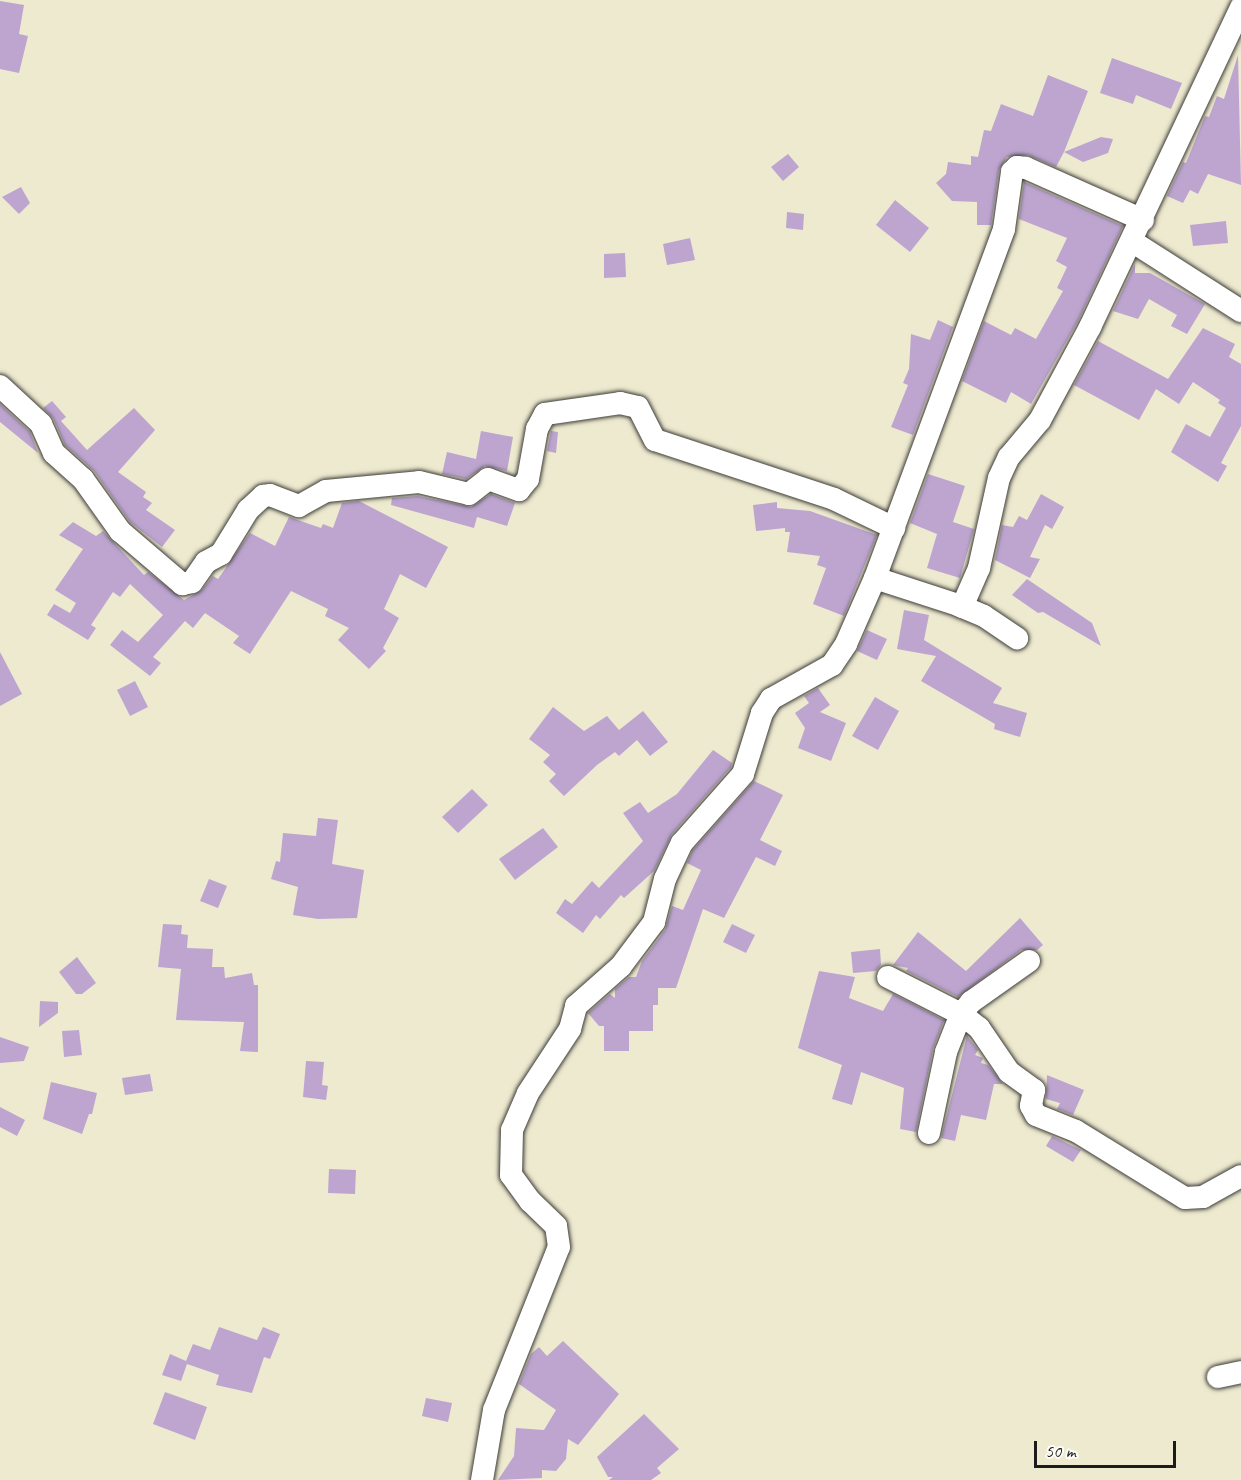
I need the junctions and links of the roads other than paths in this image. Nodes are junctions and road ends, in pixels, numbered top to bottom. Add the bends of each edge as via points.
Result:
1 (1241, 7) edge
2 (1143, 220) junction
3 (1133, 242) junction
4 (1241, 311) edge
5 (0, 386) edge
6 (894, 528) junction
7 (875, 578) junction
8 (962, 607) junction
9 (1017, 638) dead end
10 (1029, 961) dead end
11 (888, 977) dead end
12 (961, 1014) junction
13 (929, 1133) dead end
14 (1241, 1176) edge
15 (1241, 1372) edge
16 (1218, 1377) dead end
17 (482, 1480) edge

1 - 2 street via 1206,74
2 - 3 street
2 - 6 street via 1026,168 1012,172 1004,229
3 - 4 street
3 - 8 street via 1048,408 1009,457 999,478 979,568
5 - 6 street via 41,424 54,453 83,479 120,531 182,584 192,582 206,562 221,554 256,499 263,496 299,506 327,492 418,482 469,494 488,479 519,490 528,479 537,429 545,414 620,404 638,407 655,440 834,499
6 - 7 street
7 - 8 street
7 - 17 street via 846,644 832,665 771,699 762,713 743,774 682,843 665,879 654,922 621,966 576,1006 570,1029 528,1094 512,1130 511,1174 560,1237 494,1410
8 - 9 street
10 - 12 street via 971,1002
11 - 12 street
12 - 13 street via 946,1052
12 - 14 street via 994,1044 1009,1072 1030,1083 1035,1090 1031,1106 1036,1115 1076,1131 1185,1198 1203,1197
15 - 16 street

